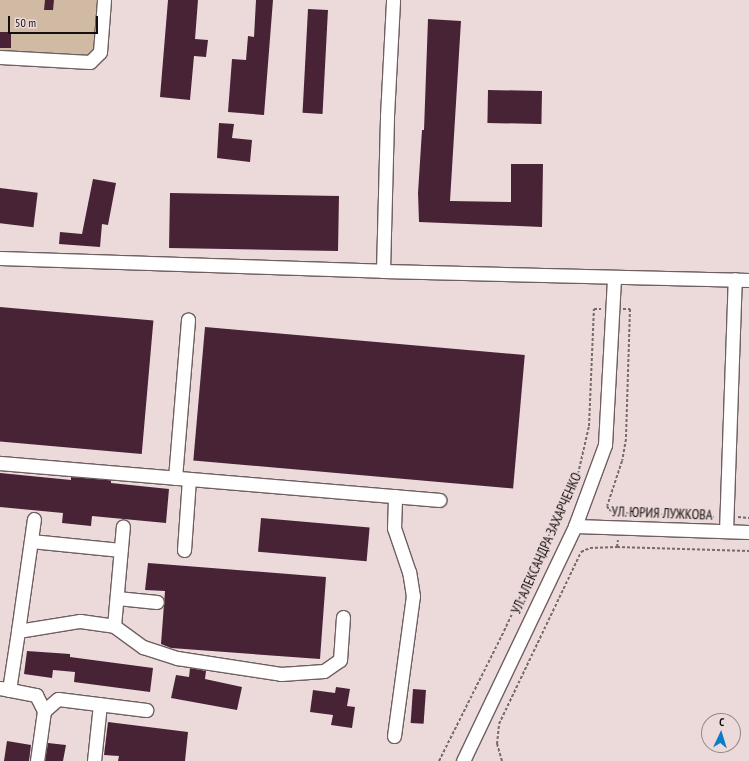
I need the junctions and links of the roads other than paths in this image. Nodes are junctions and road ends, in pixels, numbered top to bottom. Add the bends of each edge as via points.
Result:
1 (104, 0) edge
2 (393, 0) edge
3 (0, 57) edge
4 (0, 258) edge
5 (383, 271) junction
6 (614, 278) junction
7 (735, 279) junction
8 (749, 280) edge
9 (188, 320) dead end
10 (0, 463) edge
11 (175, 478) junction
12 (189, 479) junction
13 (395, 496) junction
14 (439, 500) dead end
15 (34, 519) dead end
16 (123, 526) dead end
17 (574, 526) junction
18 (726, 531) junction
19 (749, 532) edge
20 (31, 541) junction
21 (121, 550) junction
22 (184, 550) dead end
23 (117, 598) junction
24 (156, 602) dead end
25 (343, 617) dead end
26 (114, 626) junction
27 (18, 631) junction
28 (5, 689) edge
29 (36, 695) junction
30 (58, 699) junction
31 (100, 704) junction
32 (146, 710) dead end
33 (44, 711) junction
34 (394, 736) dead end
35 (36, 761) edge
36 (94, 761) edge
37 (464, 761) edge

1 - 3 street via 100,52 90,62
2 - 5 street via 386,116
4 - 5 street
5 - 6 street
6 - 7 street
6 - 17 street, УЛ. АЛЕКСАНДРА ЗАХАРЧЕНКО via 605,445
7 - 8 street
7 - 18 street
9 - 11 street
10 - 11 street
11 - 12 street
12 - 13 street
12 - 22 street
13 - 14 street
13 - 34 street via 394,528 409,572 413,596
15 - 20 street
16 - 21 street
17 - 18 street, УЛ. ЮРИЯ ЛУЖКОВА
17 - 37 street, УЛ. АЛЕКСАНДРА ЗАХАРЧЕНКО
18 - 19 street, УЛ. ЮРИЯ ЛУЖКОВА
20 - 21 street
20 - 27 street
21 - 23 street
23 - 24 street
23 - 26 street
25 - 26 street via 340,660 324,671 281,674 170,656 143,647
26 - 27 street via 80,622
27 - 28 street
28 - 29 street
29 - 30 street
29 - 33 street
30 - 31 street
30 - 33 street
31 - 32 street
31 - 36 street
33 - 35 street

